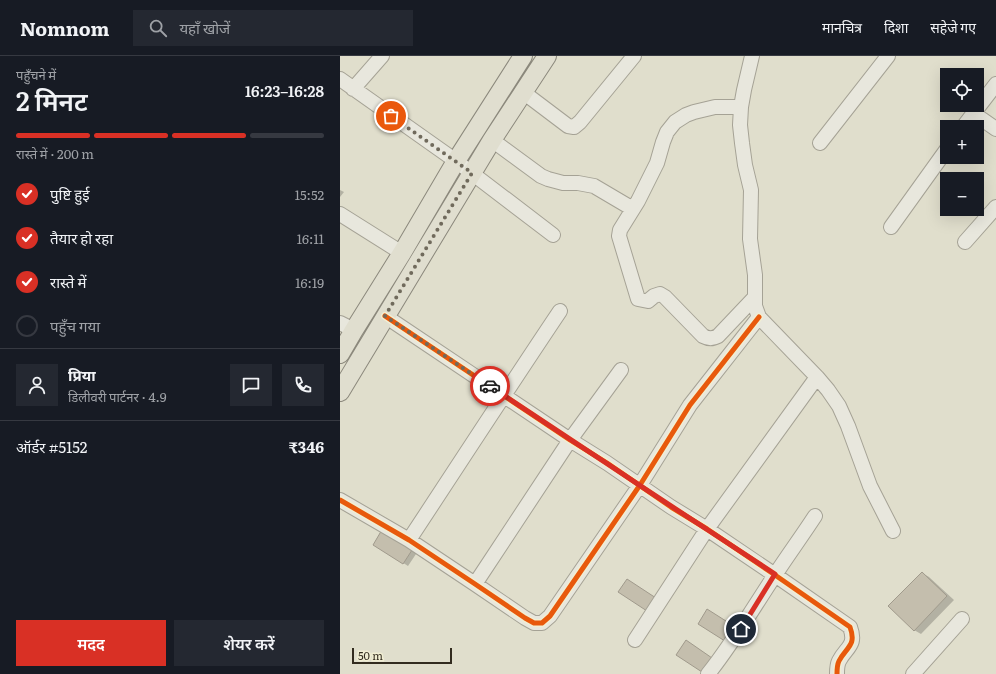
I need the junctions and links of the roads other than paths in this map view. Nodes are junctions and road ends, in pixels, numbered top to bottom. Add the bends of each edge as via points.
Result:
1 (382, 56) edge
2 (523, 56) edge
3 (547, 56) edge
4 (634, 56) edge
5 (752, 56) edge
6 (888, 56) edge
7 (340, 79) edge
8 (996, 84) edge
9 (353, 89) junction
10 (523, 92) junction
11 (741, 107) junction
12 (973, 113) junction
13 (968, 120) edge
14 (996, 130) edge
15 (492, 140) junction
16 (820, 143) dead end
17 (940, 159) edge
18 (456, 161) junction
19 (472, 173) junction
20 (996, 207) edge
21 (633, 210) junction
22 (340, 214) edge
23 (891, 227) dead end
24 (553, 235) dead end
25 (965, 242) dead end
26 (402, 253) junction
27 (755, 297) junction
28 (560, 311) dead end
29 (385, 316) junction
30 (759, 317) junction
31 (347, 327) edge
32 (340, 354) edge
33 (621, 370) dead end
34 (817, 377) junction
35 (340, 392) edge
36 (503, 395) junction
37 (570, 440) junction
38 (640, 485) junction
39 (340, 500) edge
40 (815, 516) dead end
41 (707, 529) junction
42 (893, 531) dead end
43 (409, 540) junction
44 (775, 574) junction
45 (475, 584) junction
46 (962, 619) dead end
47 (635, 640) dead end
48 (838, 668) edge
49 (708, 674) edge
50 (825, 674) edge
51 (913, 674) edge

1 - 9 street
2 - 18 main road
3 - 10 main road
4 - 10 street via 574,127 568,126
5 - 11 street
6 - 16 street
7 - 9 street
8 - 12 street
9 - 18 street
10 - 15 main road
11 - 21 street via 715,107 686,115 676,122 663,142 657,163
11 - 27 street via 742,143 751,190 750,239
12 - 13 street
12 - 14 street
15 - 19 main road
15 - 21 street via 548,180 594,186
17 - 23 street
18 - 19 street
18 - 26 main road
19 - 24 street
19 - 29 main road
20 - 25 street
21 - 27 street via 619,236 638,299 648,301 660,294 666,297 708,339 718,336
22 - 26 street
26 - 31 main road
27 - 30 street
28 - 36 street
29 - 35 main road
29 - 36 street
30 - 34 street
30 - 38 street via 690,405
31 - 32 main road
33 - 37 street
34 - 41 street
34 - 42 street via 839,406 870,486
36 - 37 street
36 - 43 street
37 - 38 street
37 - 45 street
38 - 41 street
38 - 45 street via 542,624 525,618
39 - 43 street
40 - 44 street
41 - 44 street
41 - 47 street
43 - 45 street
44 - 48 street via 850,628 853,635 851,646
44 - 49 street via 748,618
46 - 51 street
48 - 50 street

